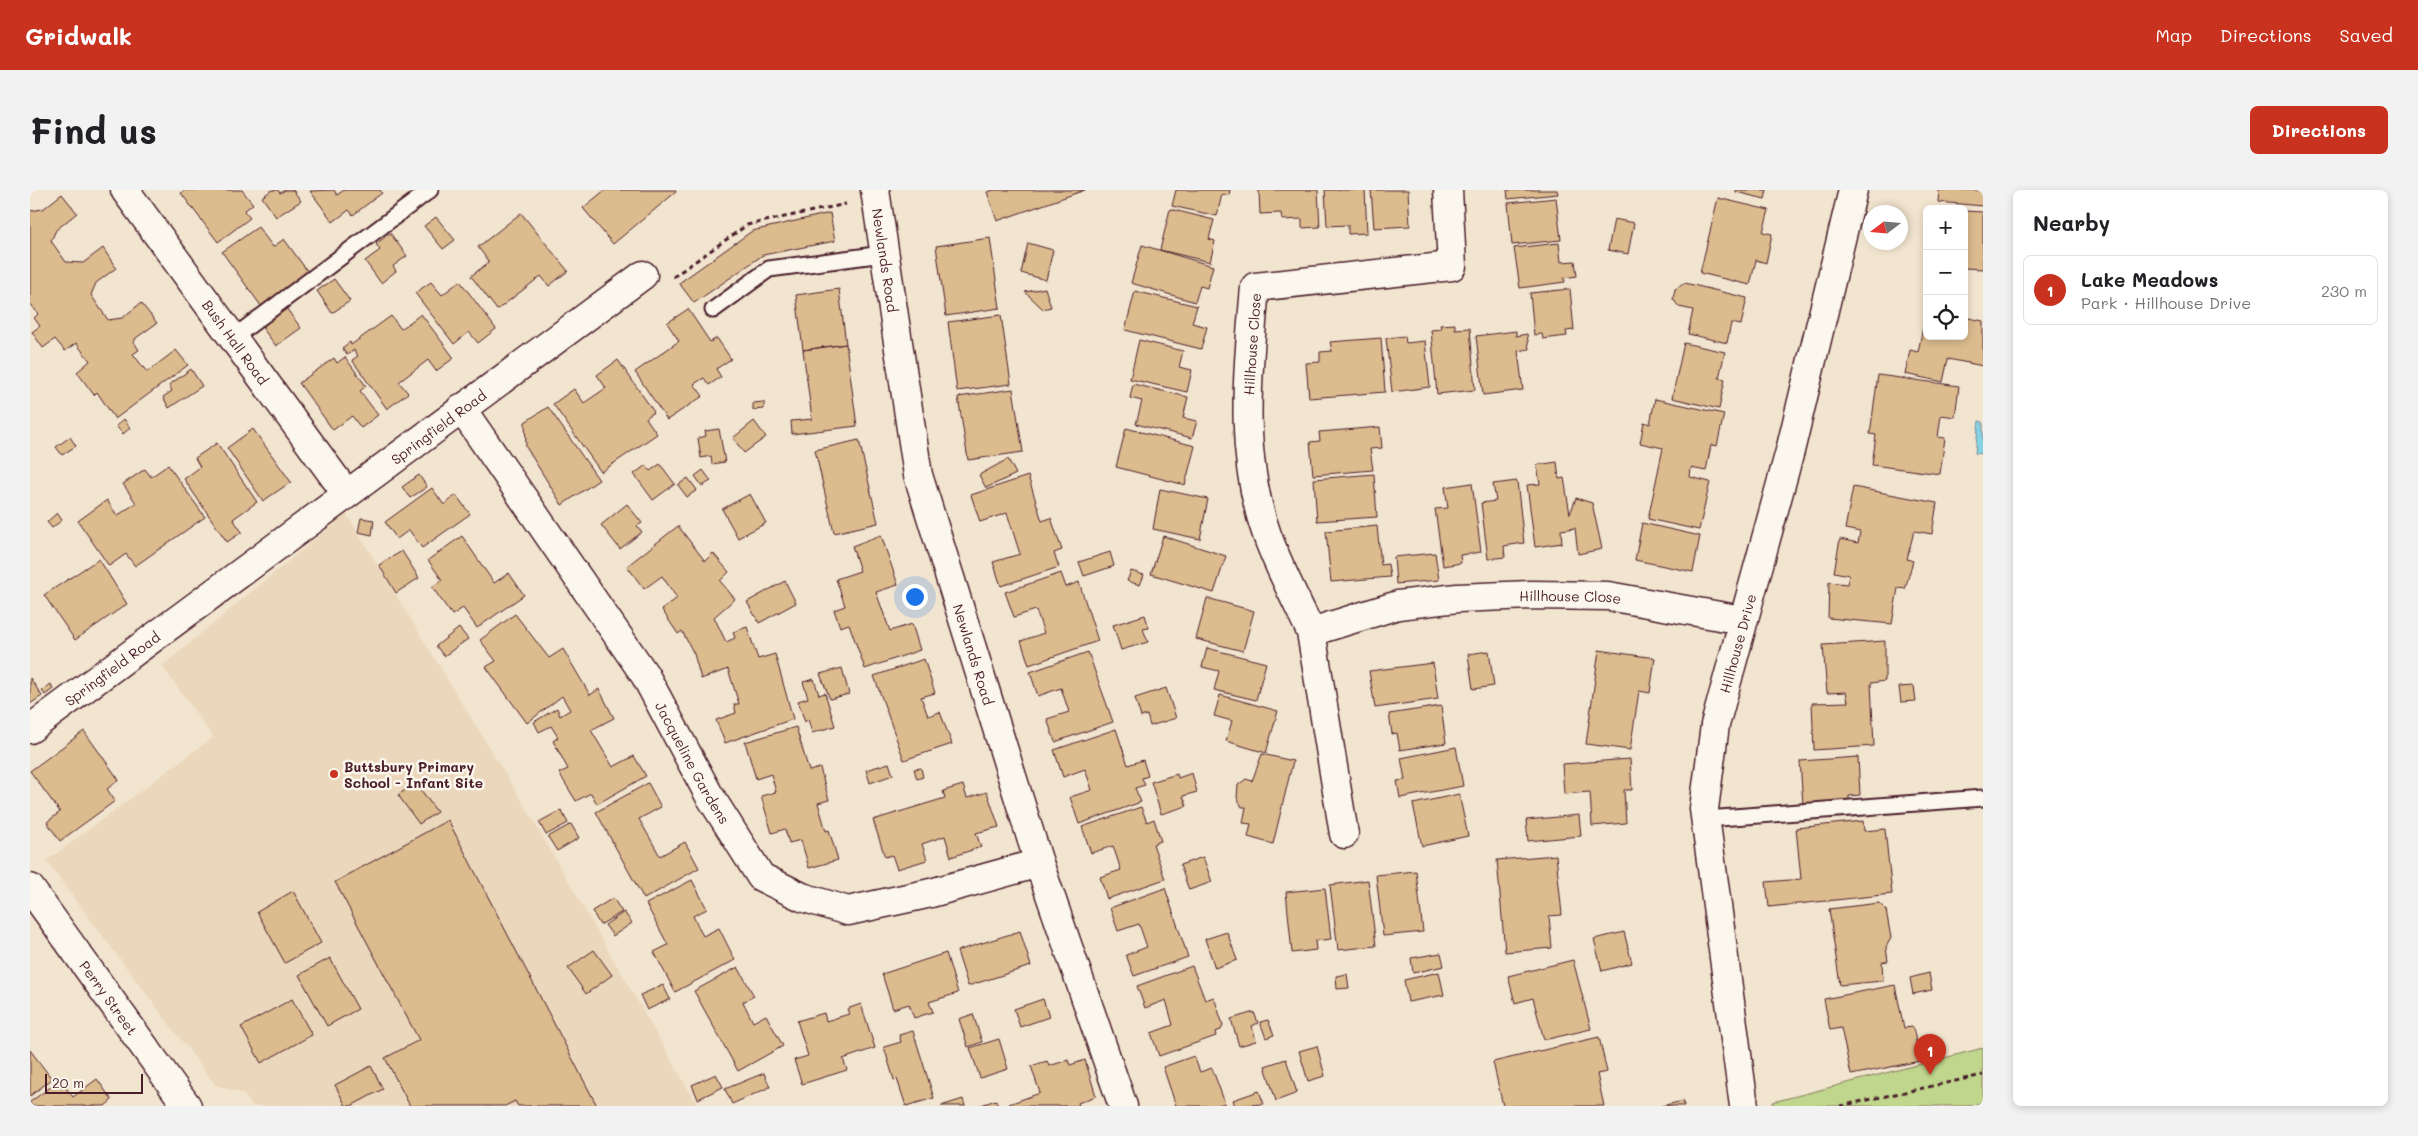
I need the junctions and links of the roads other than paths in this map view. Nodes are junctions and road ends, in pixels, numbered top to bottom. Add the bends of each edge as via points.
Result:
1 (126, 190) edge
2 (430, 190) edge
3 (1448, 190) edge
4 (1853, 190) edge
5 (875, 194) edge
6 (884, 254) junction
7 (643, 274) road end
8 (713, 310) dead end
9 (234, 337) junction
10 (460, 408) junction
11 (346, 493) junction
12 (1742, 620) junction
13 (1311, 632) junction
14 (30, 729) edge
15 (1983, 798) edge
16 (1706, 819) junction
17 (1344, 834) dead end
18 (1039, 863) junction
19 (30, 888) edge
20 (187, 1106) edge
21 (1123, 1106) edge
22 (1744, 1106) edge

1 - 9 street, Bush Hall Road
2 - 9 lane
3 - 13 street, Hillhouse Close via 1452,266 1255,287 1247,376 1248,456 1267,535
4 - 12 street, Hillhouse Drive via 1790,451
5 - 6 street, Newlands Road
6 - 8 lane via 769,269
6 - 18 street, Newlands Road via 918,475
7 - 10 street, Springfield Road
9 - 11 street, Bush Hall Road
10 - 11 street, Springfield Road
10 - 18 street, Jacqueline Gardens via 645,675 708,794 761,877 802,898 848,911 932,893
11 - 14 street, Springfield Road
12 - 13 street, Hillhouse Close via 1608,596 1531,595 1457,598 1398,605
12 - 16 street, Hillhouse Drive via 1715,725 1704,808
13 - 17 street, Hillhouse Close
15 - 16 lane
16 - 22 street, Hillhouse Drive
18 - 21 street, Newlands Road
19 - 20 street, Perry Street

